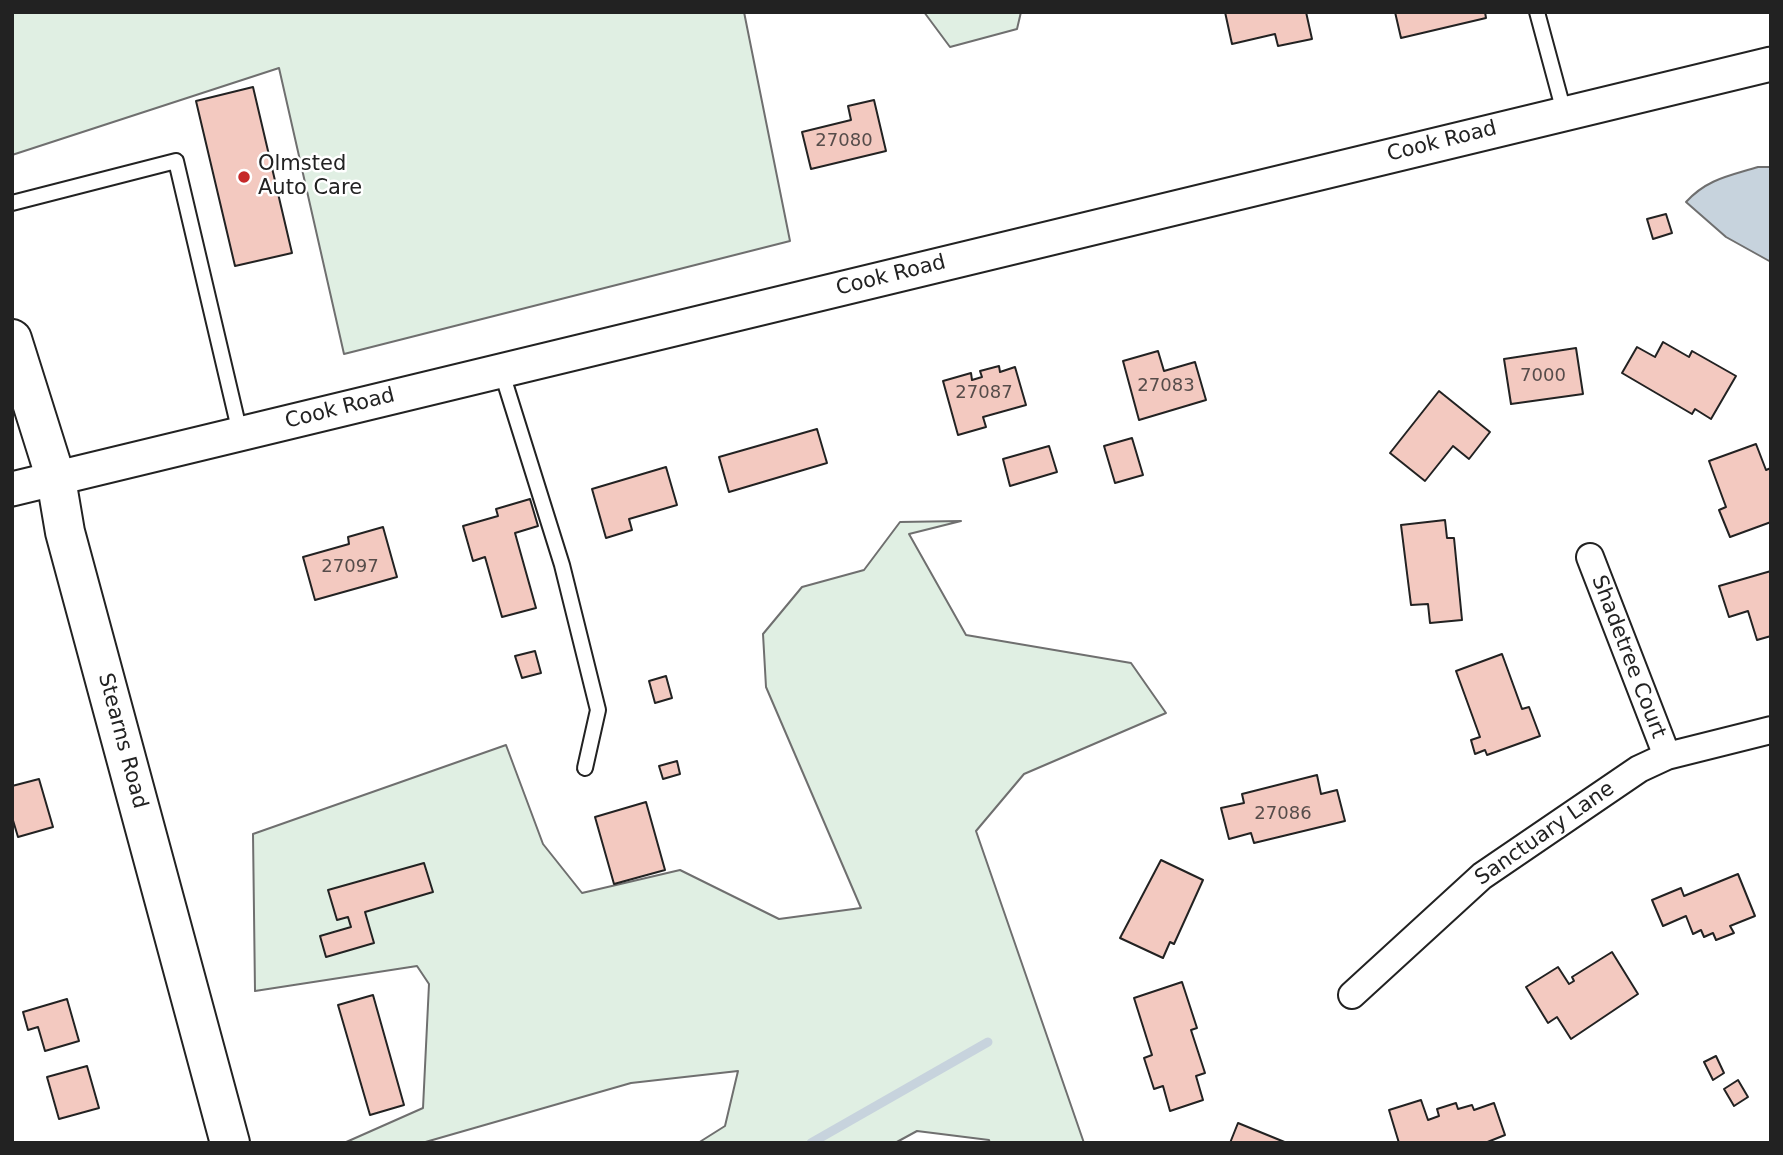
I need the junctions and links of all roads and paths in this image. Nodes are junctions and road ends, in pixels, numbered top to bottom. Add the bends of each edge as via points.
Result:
1 (1537, 12) edge
2 (1771, 64) edge
3 (1564, 112) junction
4 (12, 203) edge
5 (12, 339) edge
6 (501, 370) junction
7 (240, 433) junction
8 (56, 480) junction
9 (12, 489) edge
10 (1590, 557) dead end
11 (1771, 730) edge
12 (1667, 756) junction
13 (585, 768) dead end
14 (1352, 995) dead end
15 (230, 1143) edge

1 - 3 lane
2 - 3 street, Cook Road
3 - 6 street, Cook Road
4 - 7 lane via 176,161
5 - 8 main road, Stearns Road
6 - 7 street, Cook Road
6 - 13 lane via 562,565 598,710
7 - 8 street, Cook Road
8 - 9 street, Cook Road
8 - 15 main road, Stearns Road via 65,533
10 - 12 street, Shadetree Court
11 - 12 street, Sanctuary Lane
12 - 14 street, Sanctuary Lane via 1639,769 1482,876

